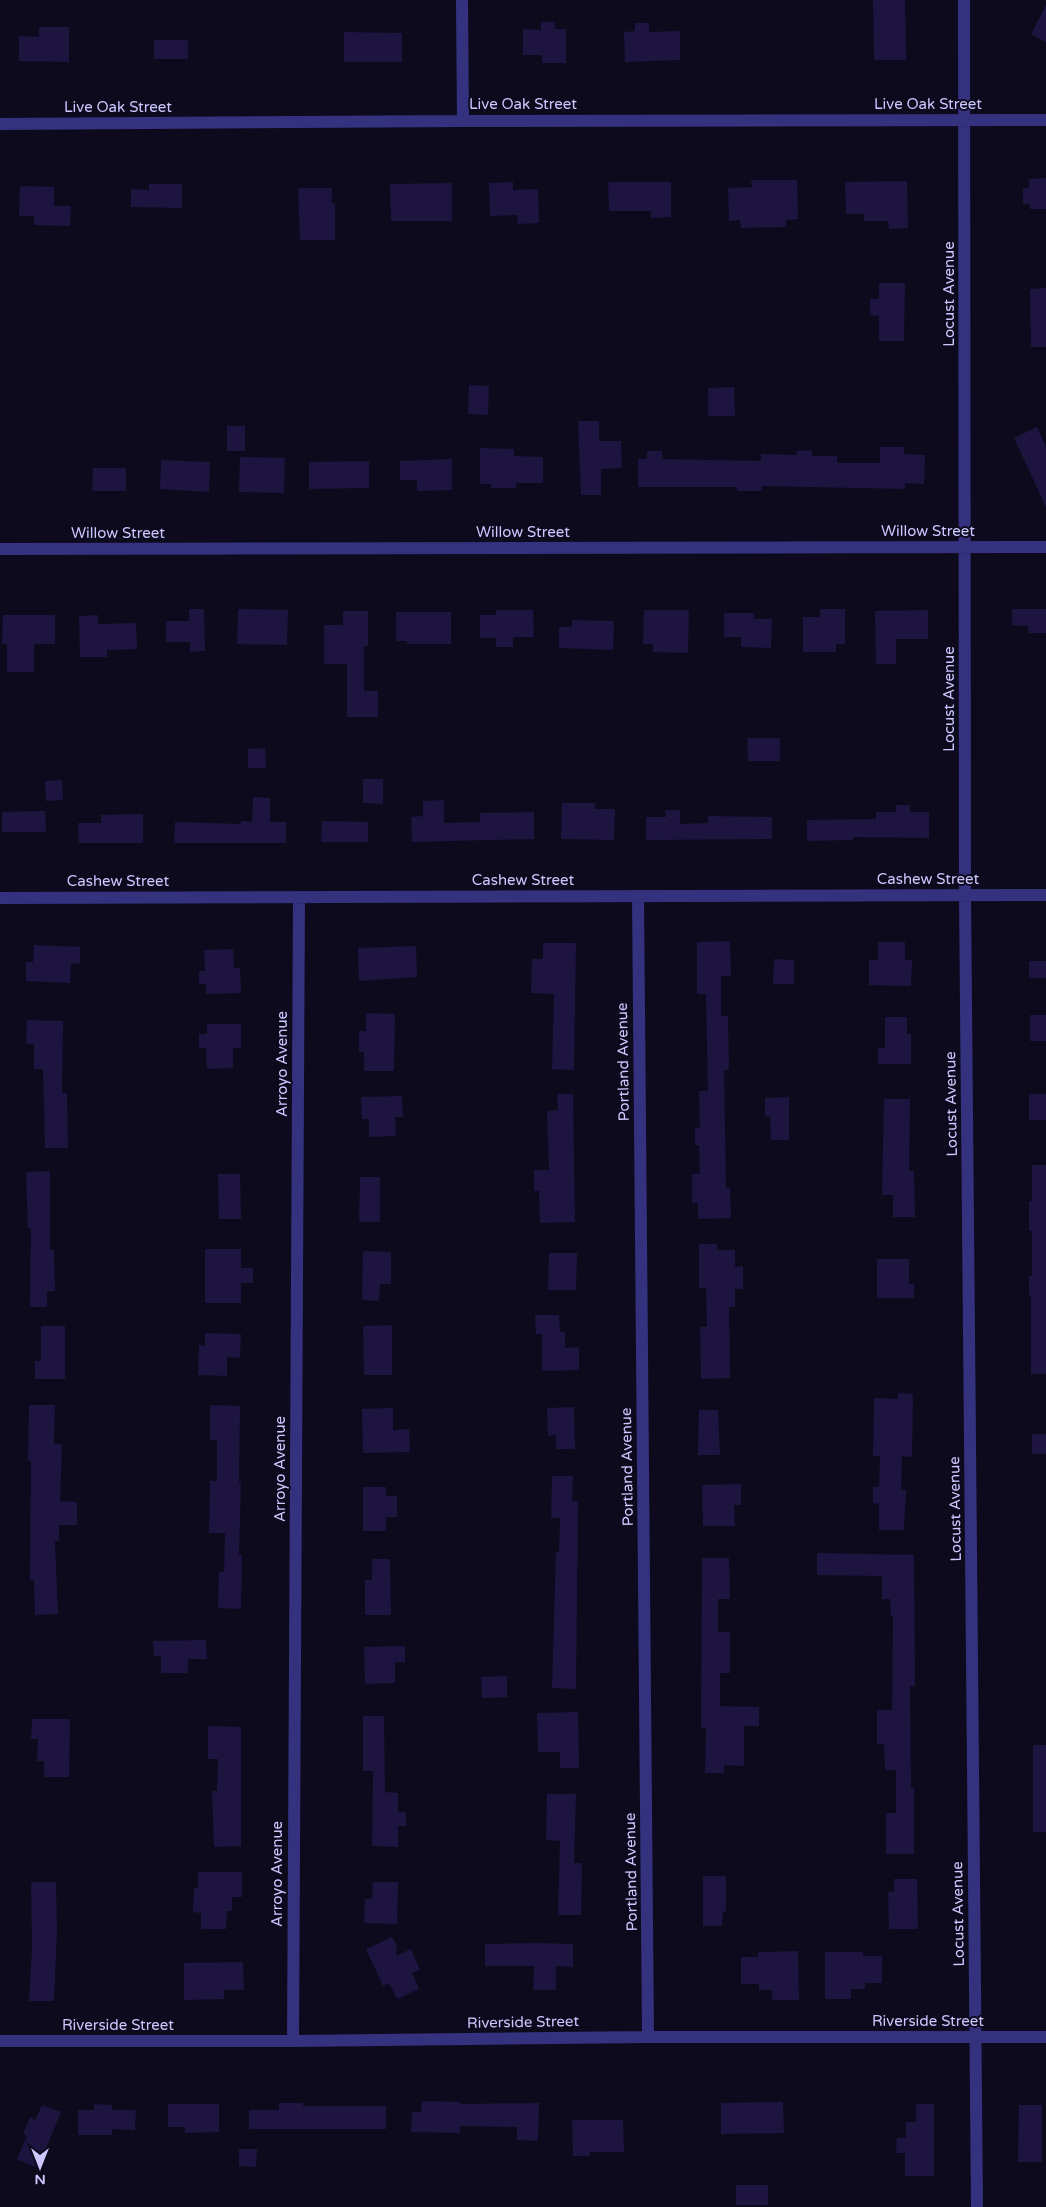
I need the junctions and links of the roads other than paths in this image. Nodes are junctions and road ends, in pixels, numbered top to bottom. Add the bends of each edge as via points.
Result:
1 (462, 0) edge
2 (964, 0) edge
3 (1046, 120) edge
4 (463, 121) junction
5 (965, 121) junction
6 (0, 124) edge
7 (1046, 547) edge
8 (965, 548) junction
9 (0, 549) edge
10 (965, 895) junction
11 (1046, 895) edge
12 (638, 896) junction
13 (299, 897) junction
14 (0, 898) edge
15 (648, 2037) junction
16 (976, 2037) junction
17 (1046, 2037) edge
18 (0, 2041) edge
19 (293, 2041) junction
20 (976, 2207) edge

1 - 4 street
2 - 5 street, Locust Avenue
3 - 5 street, Live Oak Street
4 - 5 street, Live Oak Street
4 - 6 street, Live Oak Street
5 - 8 street, Locust Avenue
7 - 8 street, Willow Street
8 - 9 street, Willow Street
8 - 10 street, Locust Avenue
10 - 11 street, Cashew Street
10 - 12 street, Cashew Street
10 - 16 street, Locust Avenue
12 - 13 street, Cashew Street
12 - 15 street, Portland Avenue
13 - 14 street, Cashew Street
13 - 19 street, Arroyo Avenue
15 - 16 street, Riverside Street
15 - 19 street, Riverside Street
16 - 17 street, Riverside Street
16 - 20 street, Locust Avenue
18 - 19 street, Riverside Street

